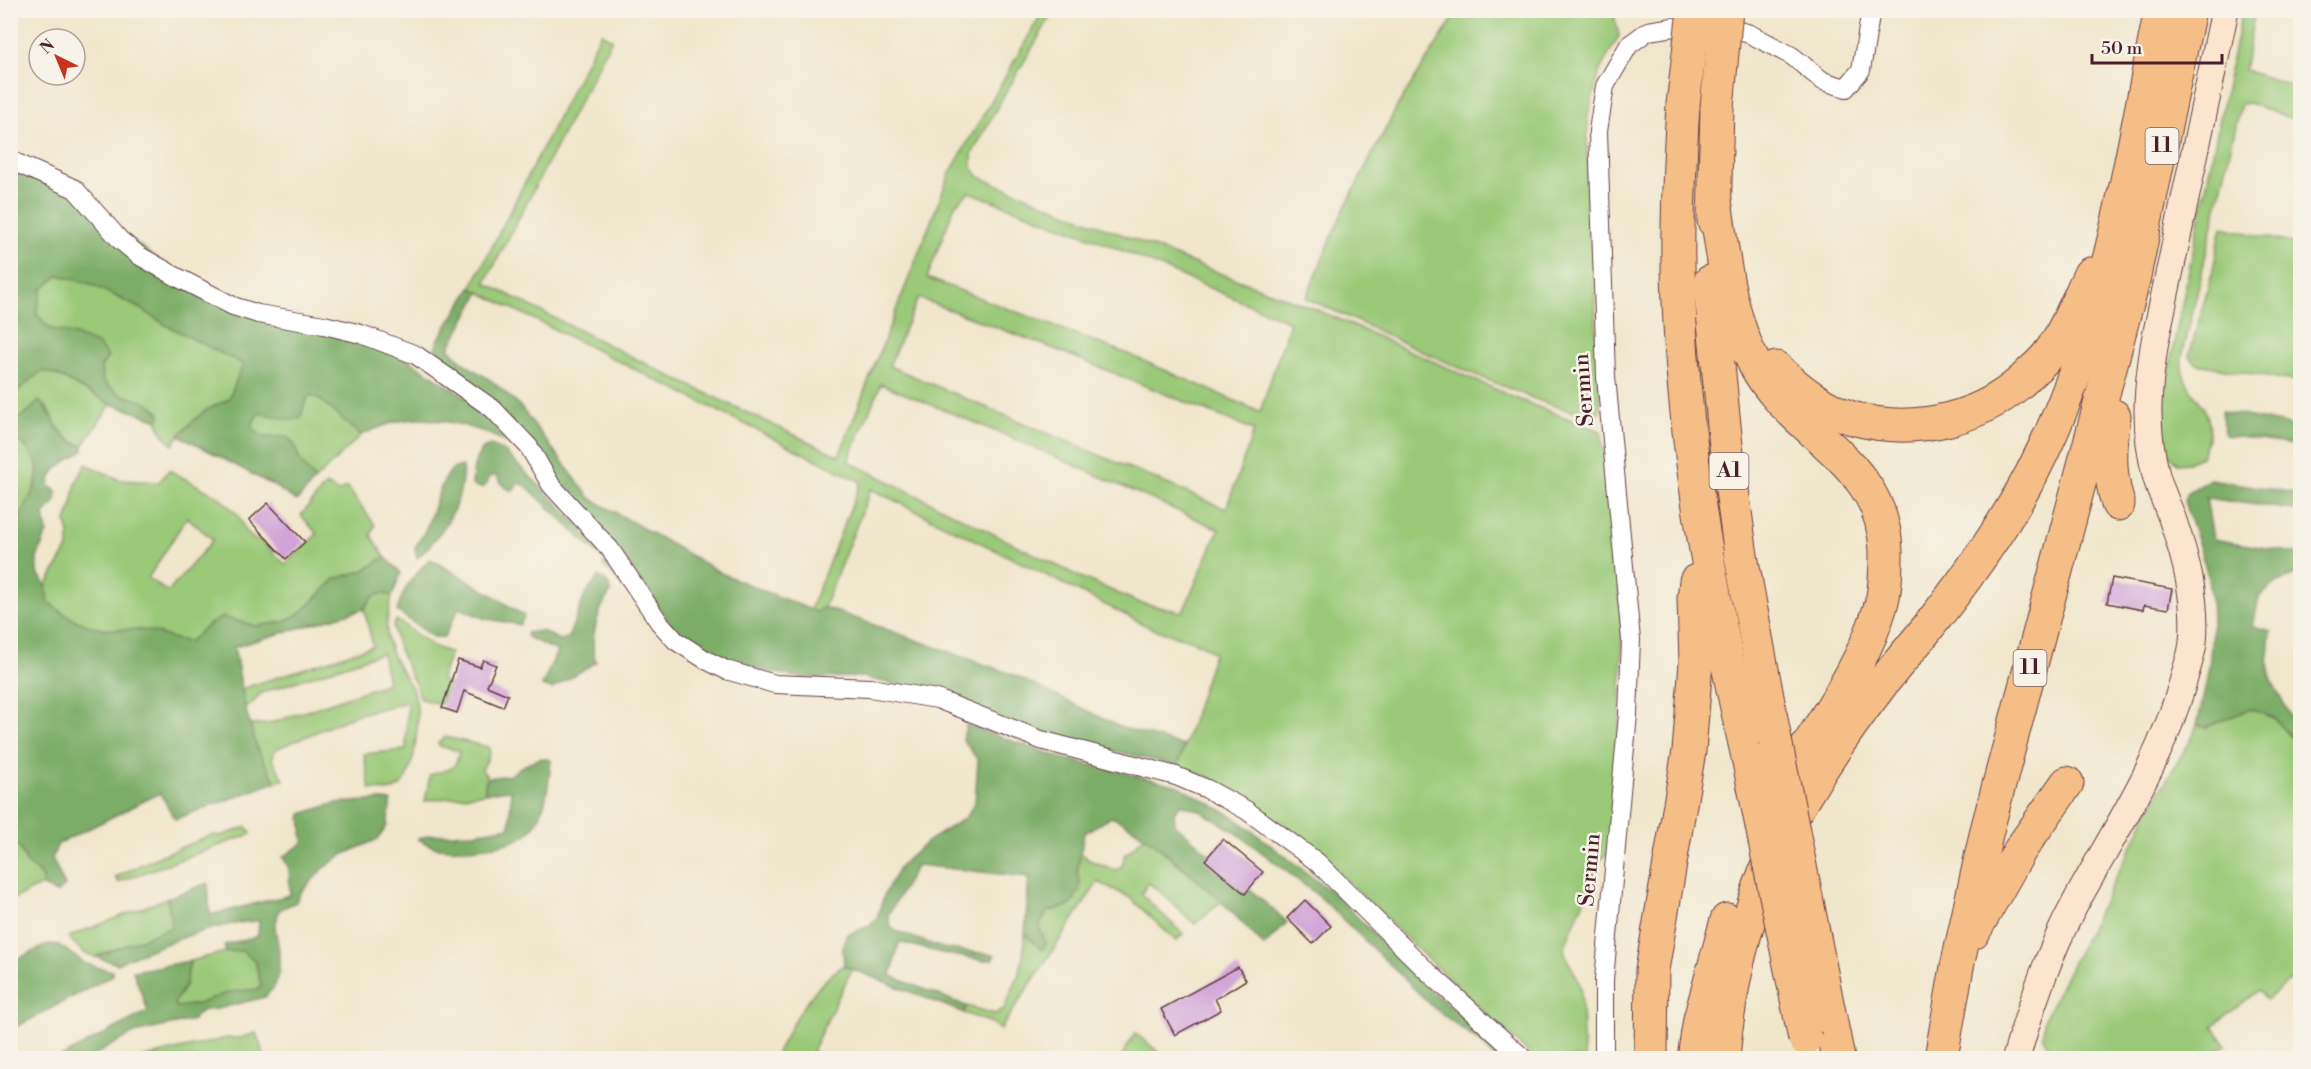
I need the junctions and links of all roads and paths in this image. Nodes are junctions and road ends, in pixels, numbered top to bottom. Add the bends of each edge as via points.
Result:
1 (1694, 10) edge
2 (1726, 10) edge
3 (1871, 10) edge
4 (2161, 10) edge
5 (2189, 10) edge
6 (2225, 10) edge
7 (10, 160) edge
8 (1715, 200) junction
9 (2119, 209) junction
10 (1723, 251) junction
11 (2133, 280) junction
12 (2118, 504) dead end
13 (1702, 531) junction
14 (2067, 783) dead end
15 (1957, 967) junction
16 (1807, 1049) edge
17 (1523, 1059) edge
18 (1604, 1059) edge
19 (1651, 1059) edge
20 (1694, 1059) edge
21 (1723, 1059) edge
22 (1838, 1059) edge
23 (1941, 1059) edge
24 (2016, 1059) edge

1 - 13 highway, A1, bridge via 1683,105 1678,263 1686,397
2 - 8 highway, A1, bridge via 1717,107
3 - 18 street, Sermin via 1861,70 1846,88 1823,81 1792,56 1750,34 1706,22 1648,32 1629,45 1605,86 1598,131 1606,377 1630,640 1628,714 1604,980
4 - 9 highway, 11
5 - 11 highway, 11
6 - 24 street via 2148,383 2147,427 2157,477 2190,581 2193,644 2169,728 2074,904 2043,974
7 - 17 street via 75,189 138,255 194,286 258,314 361,334 416,355 493,409 529,447 551,485 610,549 659,622 676,641 706,660 775,684 870,688 937,699 1041,740 1176,776 1207,789 1246,810 1317,862
8 - 10 highway
8 - 22 highway, A1, bridge via 1710,288 1741,556
9 - 10 highway via 2051,352 2022,382 1994,403 1939,422 1875,423 1850,417 1798,389 1774,366 1754,337
9 - 21 highway, 11 via 2082,358 2032,473 1974,568 1877,689 1816,776 1779,838 1737,965
10 - 20 highway via 1738,328 1755,365 1775,393 1855,470 1870,492 1885,534 1886,563 1882,603 1847,685 1769,809 1749,857 1713,965
11 - 12 highway via 2126,361 2109,459
11 - 15 highway, 11 via 1987,830
13 - 16 highway, A1, bridge
13 - 19 highway via 1694,599 1696,663 1689,751 1652,970
14 - 15 highway via 2020,850
15 - 23 highway, 11

